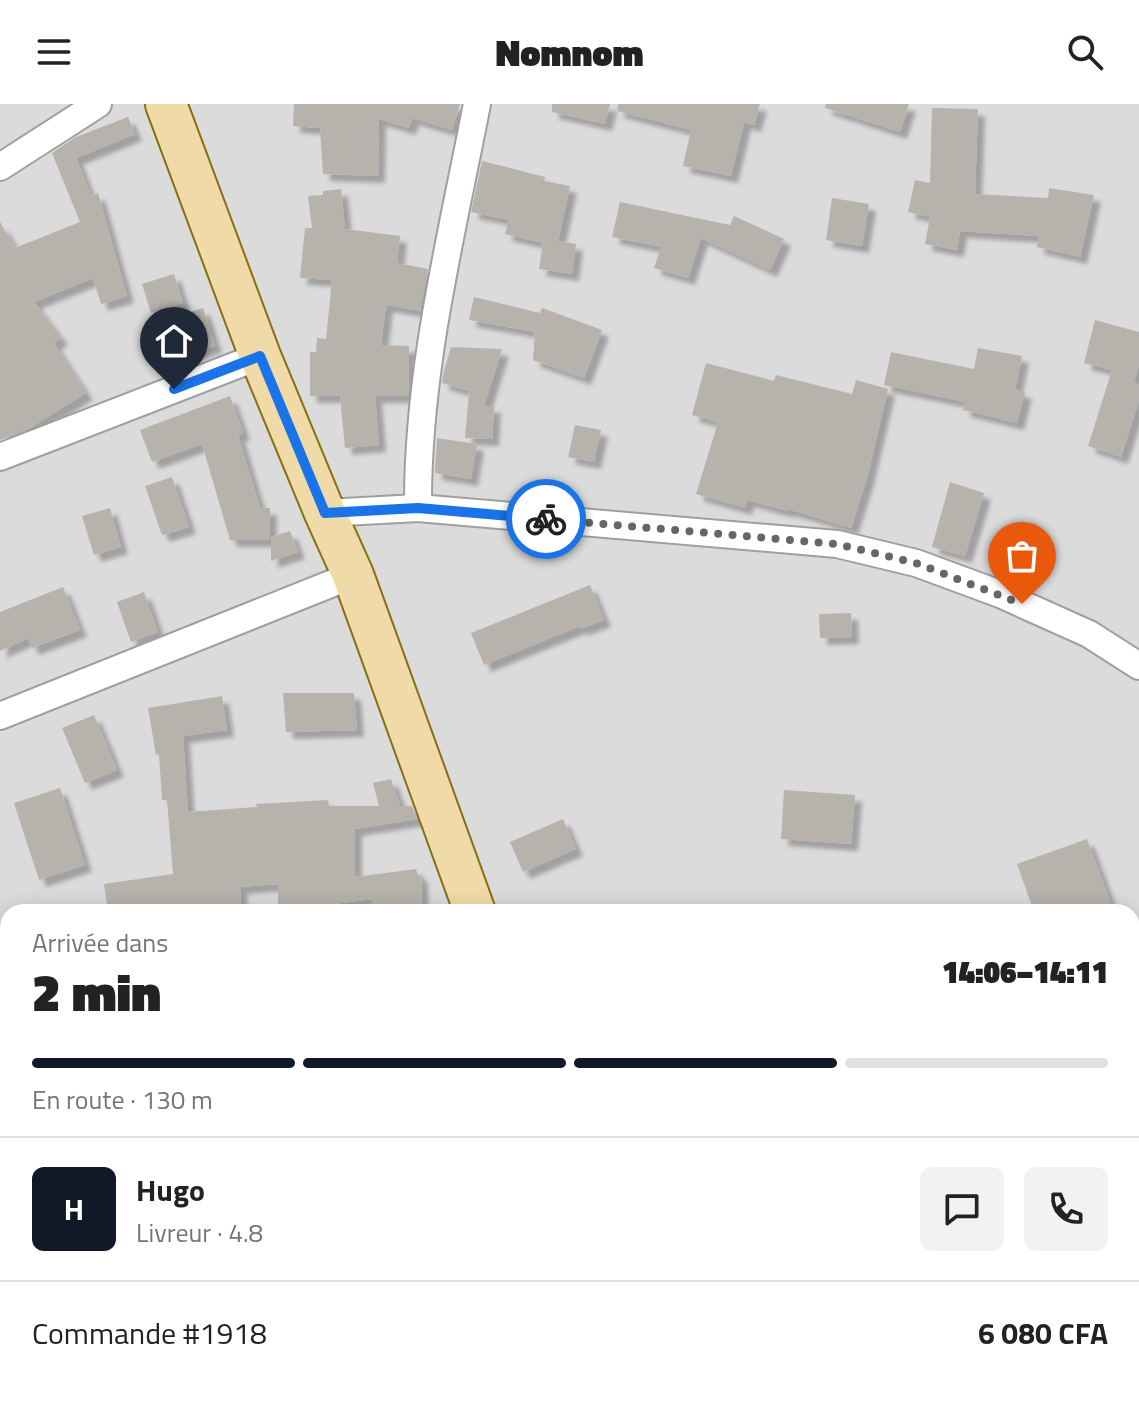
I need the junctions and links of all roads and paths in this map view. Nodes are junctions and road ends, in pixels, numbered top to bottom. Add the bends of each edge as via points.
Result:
1 (98, 104) edge
2 (166, 104) edge
3 (477, 104) edge
4 (0, 167) edge
5 (260, 356) junction
6 (0, 457) edge
7 (418, 508) junction
8 (325, 513) junction
9 (353, 575) junction
10 (1139, 666) edge
11 (0, 716) edge
12 (472, 904) edge

1 - 4 street
2 - 5 main road
3 - 7 street via 428,364 417,461
5 - 6 street
5 - 8 main road
7 - 8 street
7 - 10 street via 837,544 916,563 1000,594 1089,634
8 - 9 main road
9 - 11 street
9 - 12 main road

